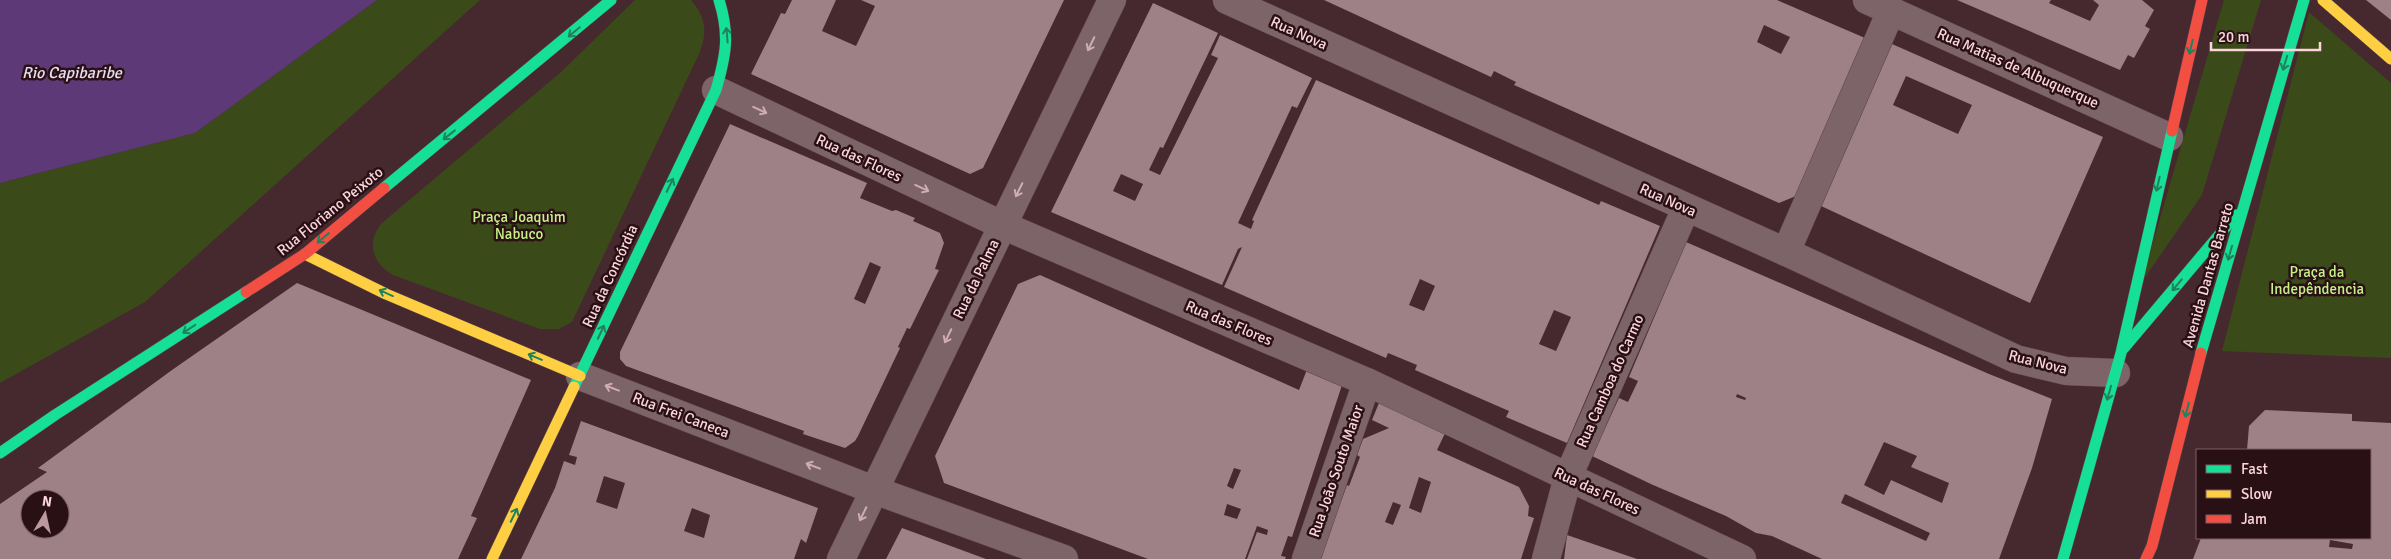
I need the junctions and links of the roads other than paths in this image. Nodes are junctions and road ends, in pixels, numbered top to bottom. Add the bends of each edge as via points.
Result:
1 (611, 0) edge
2 (719, 0) edge
3 (1112, 0) edge
4 (1227, 0) edge
5 (2202, 0) edge
6 (2304, 0) edge
7 (2323, 0) edge
8 (1879, 5) edge
9 (2391, 59) edge
10 (716, 90) junction
11 (2169, 137) junction
12 (1686, 208) junction
13 (2242, 208) junction
14 (1002, 225) junction
15 (1786, 252) junction
16 (305, 254) junction
17 (2118, 363) junction
18 (580, 376) junction
19 (1367, 382) junction
20 (0, 453) edge
21 (1568, 477) junction
22 (874, 490) junction
23 (492, 559) edge
24 (841, 559) edge
25 (1064, 559) edge
26 (1306, 559) edge
27 (1546, 559) edge
28 (1742, 559) edge
29 (2063, 559) edge
30 (2146, 559) edge

1 -> 16 main road, Rua Floriano Peixoto
10 -> 2 main road, Rua da Concórdia via 728,47 727,28
3 -> 14 street, Rua da Palma
4 - 12 street, Rua Nova
5 -> 11 main road
6 -> 13 main road, Avenida Dantas Barreto
7 - 9 main road
8 - 11 street, Rua Matias de Albuquerque
8 - 15 street
10 -> 14 street, Rua das Flores
18 -> 10 main road, Rua da Concórdia
11 -> 17 main road
12 - 15 street, Rua Nova
12 - 21 street, Rua Camboa do Carmo
13 -> 17 main road
13 -> 30 main road, Avenida Dantas Barreto
14 - 19 street, Rua das Flores
14 -> 22 street, Rua da Palma
15 - 17 street, Rua Nova via 2016,359 2066,371
18 -> 16 main road, Rua Frei Caneca via 386,294
16 -> 20 main road, Rua Floriano Peixoto
17 -> 29 main road
22 -> 18 street, Rua Frei Caneca
23 -> 18 main road, Rua da Concórdia
19 - 21 street, Rua das Flores
19 - 26 street, Rua João Souto Maior
21 - 27 street, Rua Camboa do Carmo
21 - 28 street, Rua das Flores
22 -> 24 street, Rua da Palma
22 - 25 street, Rua Frei Caneca

